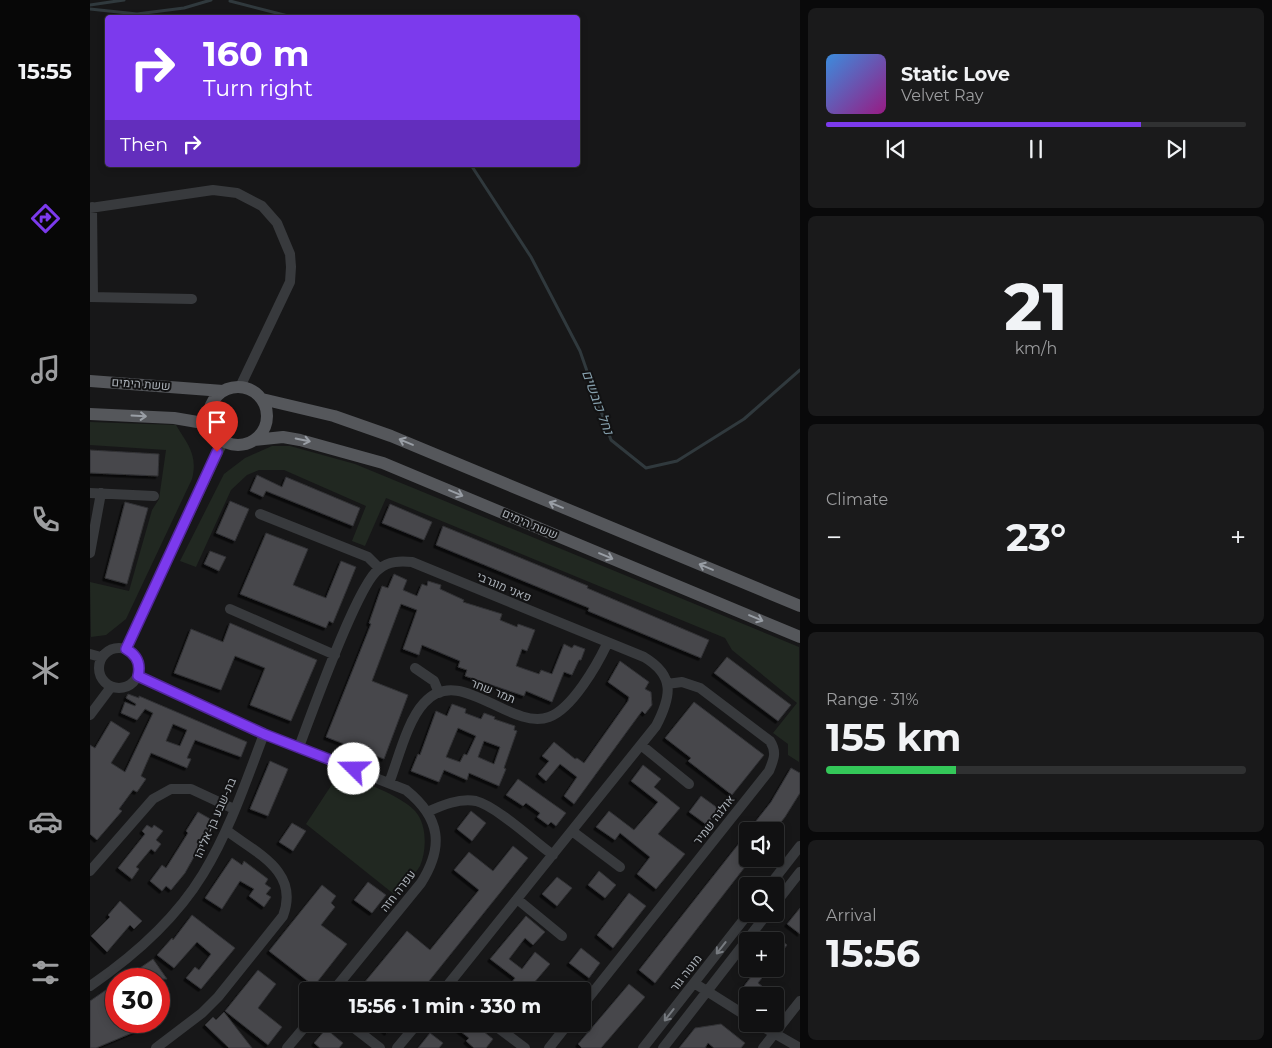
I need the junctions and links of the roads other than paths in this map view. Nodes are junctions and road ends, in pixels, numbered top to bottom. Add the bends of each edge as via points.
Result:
1 (91, 208) edge
2 (92, 297) edge
3 (192, 299) dead end
4 (90, 381) edge
5 (240, 387) junction
6 (223, 391) junction
7 (262, 399) junction
8 (90, 414) edge
9 (209, 424) junction
10 (254, 440) junction
11 (223, 442) junction
12 (90, 493) edge
13 (101, 493) junction
14 (154, 496) dead end
15 (260, 514) dead end
16 (90, 553) edge
17 (379, 568) junction
18 (800, 606) edge
19 (230, 609) dead end
20 (800, 637) edge
21 (607, 644) junction
22 (126, 649) junction
23 (90, 654) edge
24 (335, 655) junction
25 (101, 657) junction
26 (415, 668) dead end
27 (138, 676) junction
28 (667, 684) junction
29 (111, 687) junction
30 (439, 693) junction
31 (90, 716) edge
32 (264, 734) junction
33 (642, 745) junction
34 (299, 746) junction
35 (389, 783) junction
36 (689, 784) dead end
37 (234, 809) junction
38 (428, 812) junction
39 (226, 830) junction
40 (572, 831) junction
41 (800, 846) edge
42 (553, 856) junction
43 (620, 867) dead end
44 (90, 872) edge
45 (800, 872) edge
46 (776, 877) edge
47 (784, 892) edge
48 (517, 899) junction
49 (742, 922) edge
50 (761, 922) edge
51 (562, 936) dead end
52 (341, 982) edge
53 (452, 982) edge
54 (694, 983) junction
55 (90, 986) edge
56 (707, 992) junction
57 (591, 995) edge
58 (800, 1001) edge
59 (739, 1012) edge
60 (300, 1032) edge
61 (359, 1032) edge
62 (410, 1032) edge
63 (504, 1032) edge
64 (562, 1032) edge
65 (774, 1033) junction
66 (156, 1048) edge
67 (287, 1048) edge
68 (380, 1048) edge
69 (397, 1048) edge
70 (525, 1048) edge
71 (549, 1048) edge
72 (643, 1048) edge
73 (663, 1048) edge
74 (762, 1048) edge
75 (800, 1048) edge

1 - 2 street
1 - 5 street via 223,190 248,197 262,206 277,223 290,254 290,282
2 - 3 street
4 - 6 main road, ששת הימים
5 - 6 main road
5 - 7 main road via 248,388
6 - 9 main road via 210,405
7 - 10 main road via 266,426
18 -> 7 main road via 391,436 334,416
8 -> 9 main road via 174,418
9 - 11 main road
10 - 11 main road via 239,446
10 -> 20 main road, ששת הימים via 283,437 383,462
11 - 22 street
12 - 13 street
13 - 14 street
13 - 16 street
15 - 17 street via 368,557
17 - 21 street, פאני מוגרבי via 401,561 412,562
17 - 24 street via 368,581
19 - 24 street
21 - 28 street, פאני מוגרבי via 655,664
21 - 30 street, תמר שחר via 567,705 547,718 520,715 464,692 448,690
22 - 25 street via 112,648
22 - 27 street via 139,663
23 - 25 street
24 - 34 street
25 - 29 street via 99,674
26 - 30 street via 434,681
27 - 29 street via 130,686
27 - 32 street, עפרה חזה
28 - 33 street via 667,704
28 - 57 street, אולגה שמיר via 682,682 700,688 770,741 775,749 774,759 769,771
29 - 31 street
30 - 35 street via 416,713
32 - 34 street, עפרה חזה
32 - 37 street, בת-שבע בן-אליהו
33 - 36 street
33 - 40 street
34 - 35 street, עפרה חזה
35 - 38 street, עפרה חזה via 406,790
37 - 39 street, בת-שבע בן-אליהו
37 - 44 street via 191,789 171,788 153,799
38 - 42 street via 454,802 477,802 492,809
38 - 52 street, עפרה חזה via 437,838 431,867
39 - 55 street, בת-שבע בן-אליהו via 202,875 172,914 137,951
39 - 66 street via 276,868 287,890 288,904 284,916 218,997
40 - 42 street
40 - 43 street
41 - 46 street
42 - 48 street
45 - 47 street
48 - 51 street
48 - 53 street
49 -> 54 street, מוטה גור
50 - 56 street
54 - 56 street
54 -> 72 street, מוטה גור
56 - 59 street
56 - 73 street
58 - 65 street
60 - 67 street
61 - 68 street
62 - 69 street
63 - 70 street
64 - 71 street
65 - 74 street
65 - 75 street

